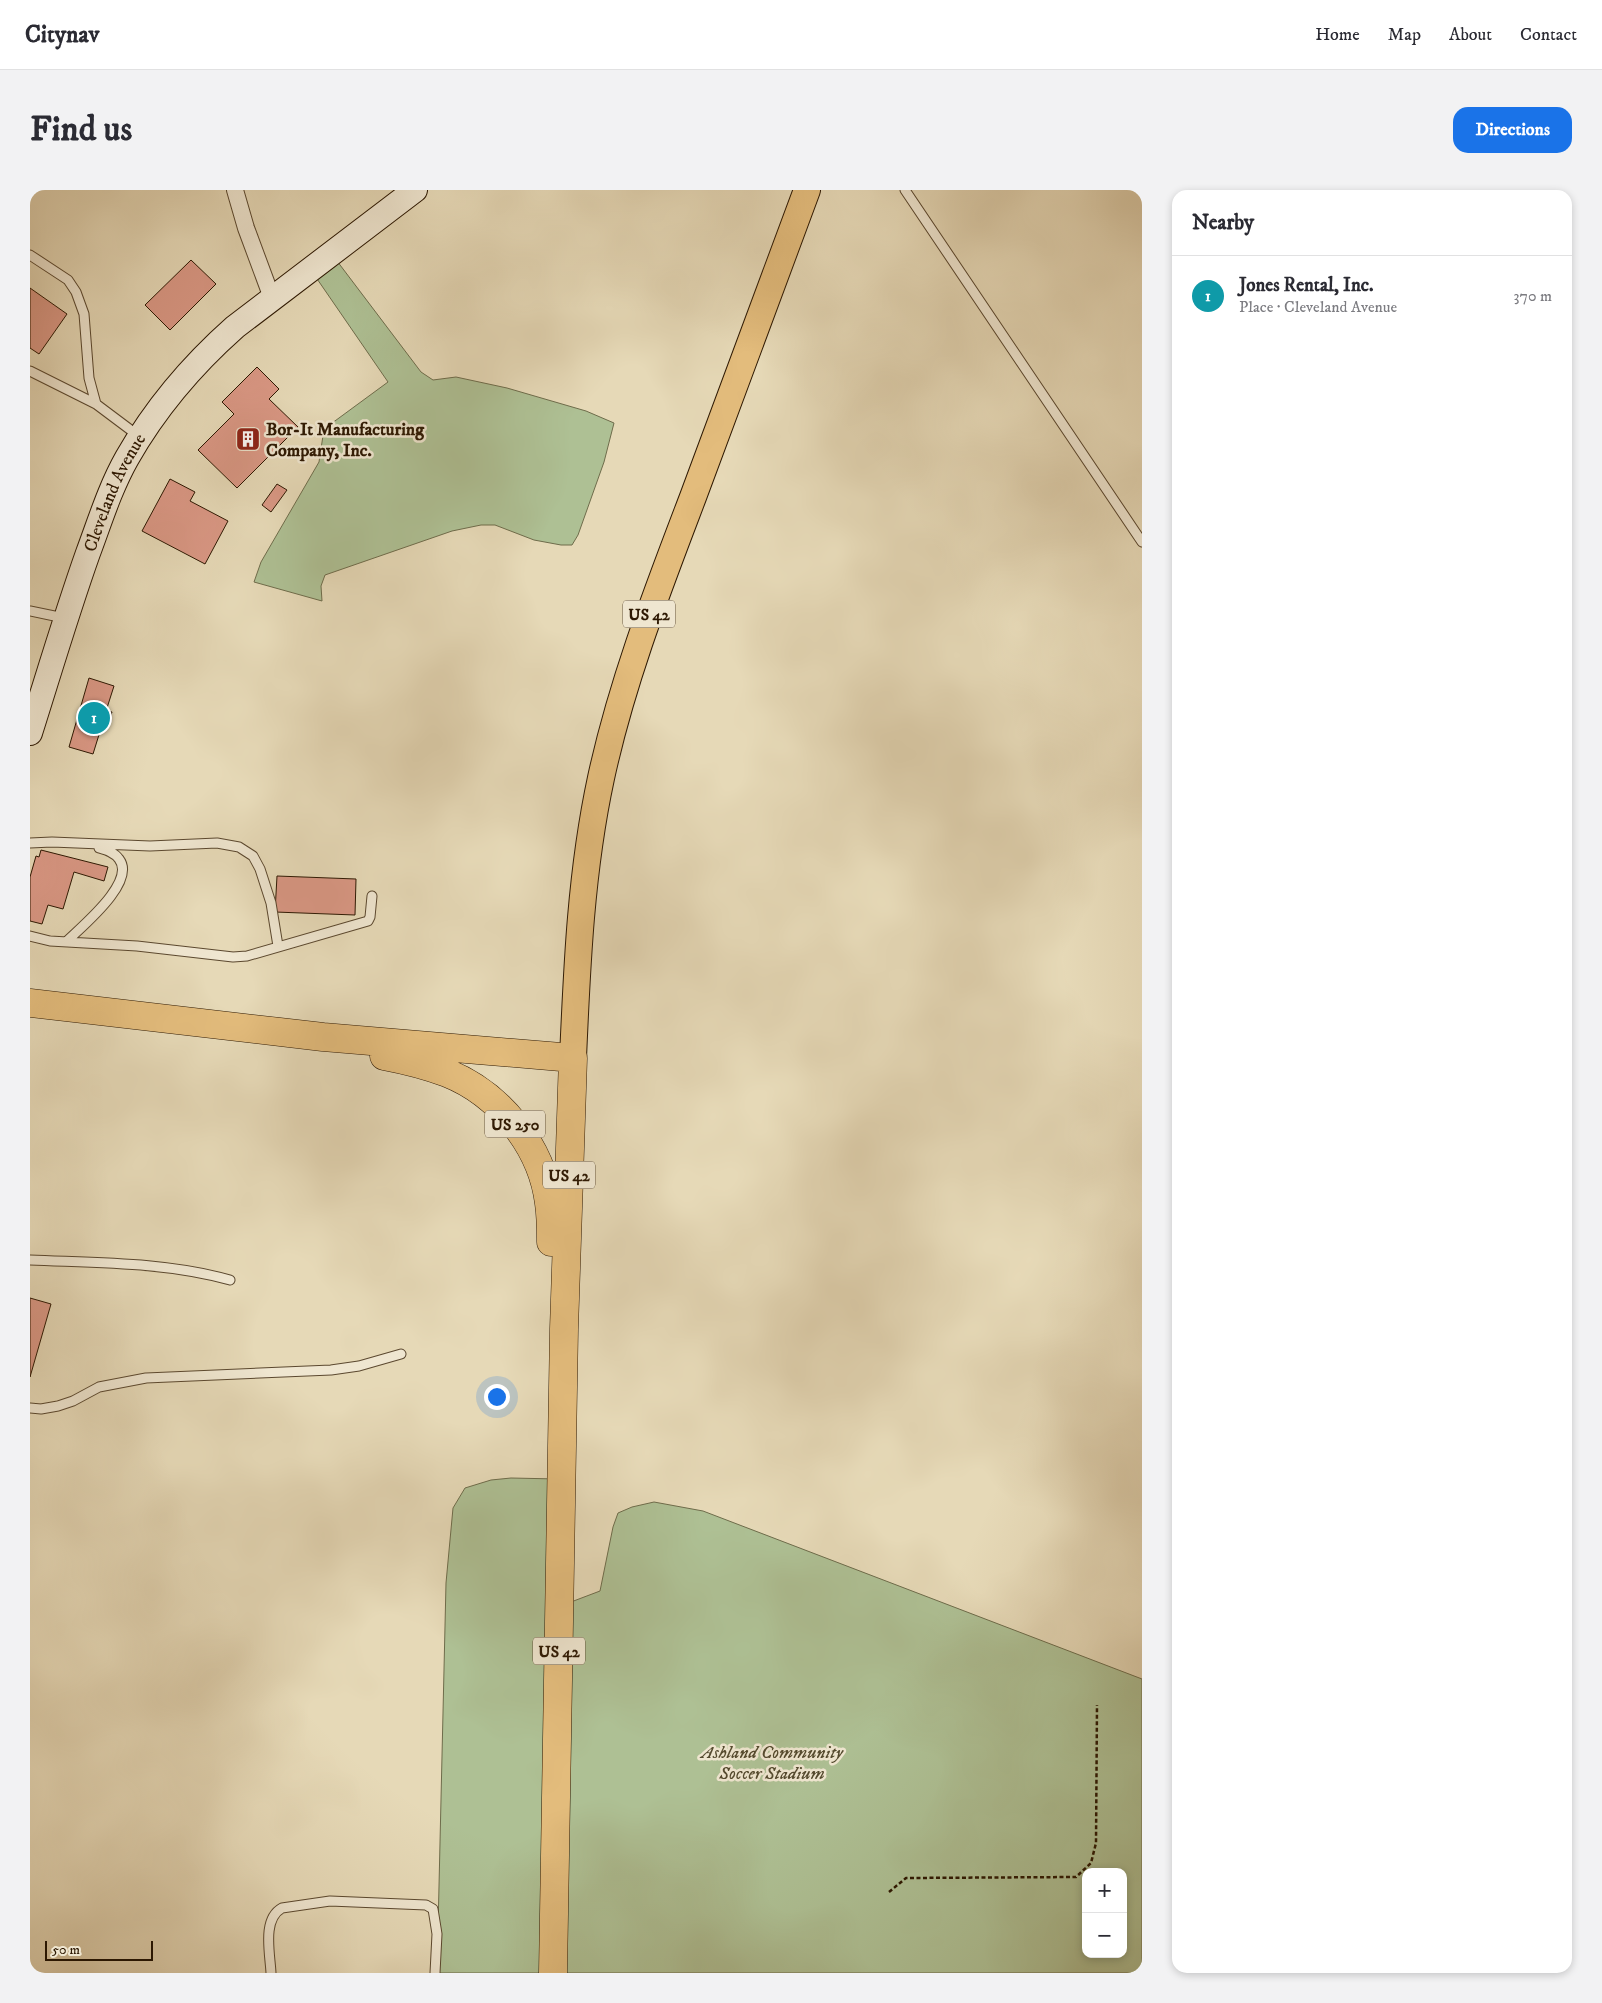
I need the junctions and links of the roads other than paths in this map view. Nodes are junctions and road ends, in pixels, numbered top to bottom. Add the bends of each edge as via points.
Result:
1 (235, 190) edge
2 (415, 190) edge
3 (807, 190) edge
4 (905, 190) edge
5 (30, 255) edge
6 (272, 298) junction
7 (30, 371) edge
8 (96, 404) junction
9 (140, 437) junction
10 (1142, 542) edge
11 (30, 610) edge
12 (66, 618) junction
13 (30, 734) edge
14 (30, 843) edge
15 (89, 844) junction
16 (372, 896) dead end
17 (30, 936) edge
18 (66, 942) junction
19 (278, 946) junction
20 (30, 1003) edge
21 (323, 1037) junction
22 (573, 1058) junction
23 (30, 1260) edge
24 (230, 1280) dead end
25 (564, 1329) junction
26 (401, 1354) dead end
27 (30, 1408) edge
28 (270, 1973) edge
29 (435, 1973) edge
30 (553, 1973) edge

1 - 6 street
2 - 6 main road, Cleveland Avenue
3 - 22 main road, US 42 via 639,642 614,725 601,777 585,870
4 - 10 lane
5 - 8 lane via 68,280 76,292 84,314 89,378
6 - 9 main road, Cleveland Avenue via 208,351 158,409
7 - 8 lane
8 - 9 lane
9 - 12 main road, Cleveland Avenue via 126,460 98,524
11 - 12 lane
12 - 13 main road, Cleveland Avenue
14 - 15 lane
15 - 18 lane via 118,857 123,872 110,898
15 - 19 lane via 218,843 239,847 252,856 260,869 271,903
16 - 19 lane via 368,920
17 - 18 lane
18 - 19 lane via 233,957
20 - 21 highway, US 250
21 - 22 highway, US 250
21 - 25 highway, US 250 via 449,1073 493,1102 514,1123 530,1145 547,1192 555,1299
22 - 25 highway, US 42
23 - 24 lane via 156,1266
25 - 30 highway, US 42
26 - 27 lane via 331,1370 146,1378 99,1387 58,1406
28 - 29 lane via 270,1928 275,1911 330,1901 426,1905 433,1910

